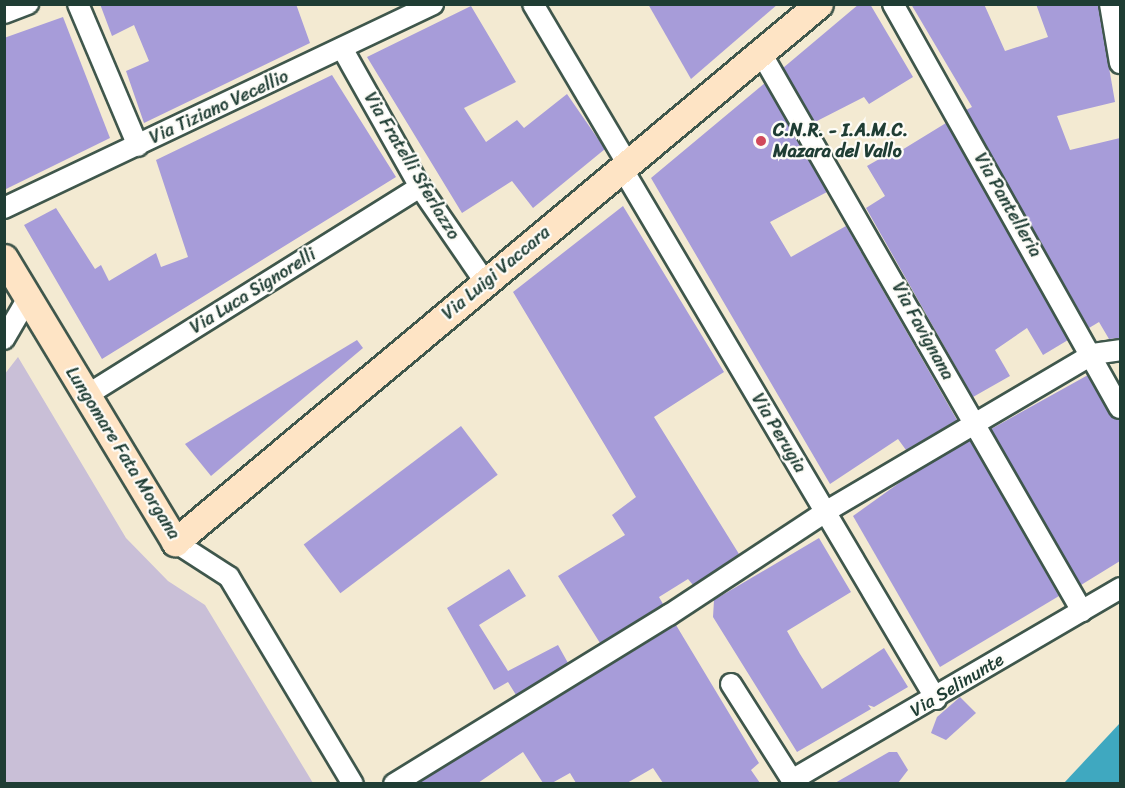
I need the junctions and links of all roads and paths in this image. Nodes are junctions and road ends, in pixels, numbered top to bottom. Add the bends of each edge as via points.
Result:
1 (28, 4) edge
2 (78, 4) edge
3 (433, 4) edge
4 (533, 4) edge
5 (819, 4) edge
6 (893, 4) edge
7 (1110, 4) edge
8 (4, 13) edge
9 (342, 48) junction
10 (761, 53) junction
11 (1120, 63) edge
12 (138, 146) junction
13 (625, 165) junction
14 (420, 187) junction
15 (4, 208) edge
16 (4, 258) edge
17 (485, 282) junction
18 (28, 298) junction
19 (4, 339) edge
20 (1120, 350) edge
21 (1093, 354) junction
22 (87, 395) junction
23 (1120, 408) edge
24 (975, 423) junction
25 (825, 512) junction
26 (175, 542) junction
27 (1120, 588) edge
28 (1082, 611) junction
29 (731, 684) dead end
30 (936, 699) junction
31 (353, 783) edge
32 (394, 783) edge

1 - 8 street
2 - 12 street
3 - 9 street, Via Tiziano Vecellio
4 - 13 street, Via Perugia
5 - 10 main road, Via Luigi Vaccara
6 - 21 street, Via Pantelleria
7 - 11 street
9 - 12 street, Via Tiziano Vecellio
9 - 14 street, Via Fratelli Sferlazzo
10 - 13 main road, Via Luigi Vaccara
10 - 24 street, Via Favignana
12 - 15 street, Via Tiziano Vecellio
13 - 17 main road, Via Luigi Vaccara
13 - 25 street, Via Perugia
14 - 17 street, Via Fratelli Sferlazzo
14 - 22 street, Via Luca Signorelli
16 - 18 main road, Lungomare Fata Morgana
17 - 26 main road, Via Luigi Vaccara
18 - 19 street
18 - 22 main road, Lungomare Fata Morgana
20 - 21 street
21 - 23 street, Via Pantelleria
21 - 24 street
22 - 26 main road, Lungomare Fata Morgana
24 - 25 street
24 - 28 street, Via Favignana
25 - 30 street, Via Perugia
25 - 32 street via 669,615
26 - 31 street, Lungomare Fata Morgana via 229,577
27 - 28 street, Via Selinunte
28 - 30 street, Via Selinunte
29 - 30 street, Via Selinunte via 792,780

